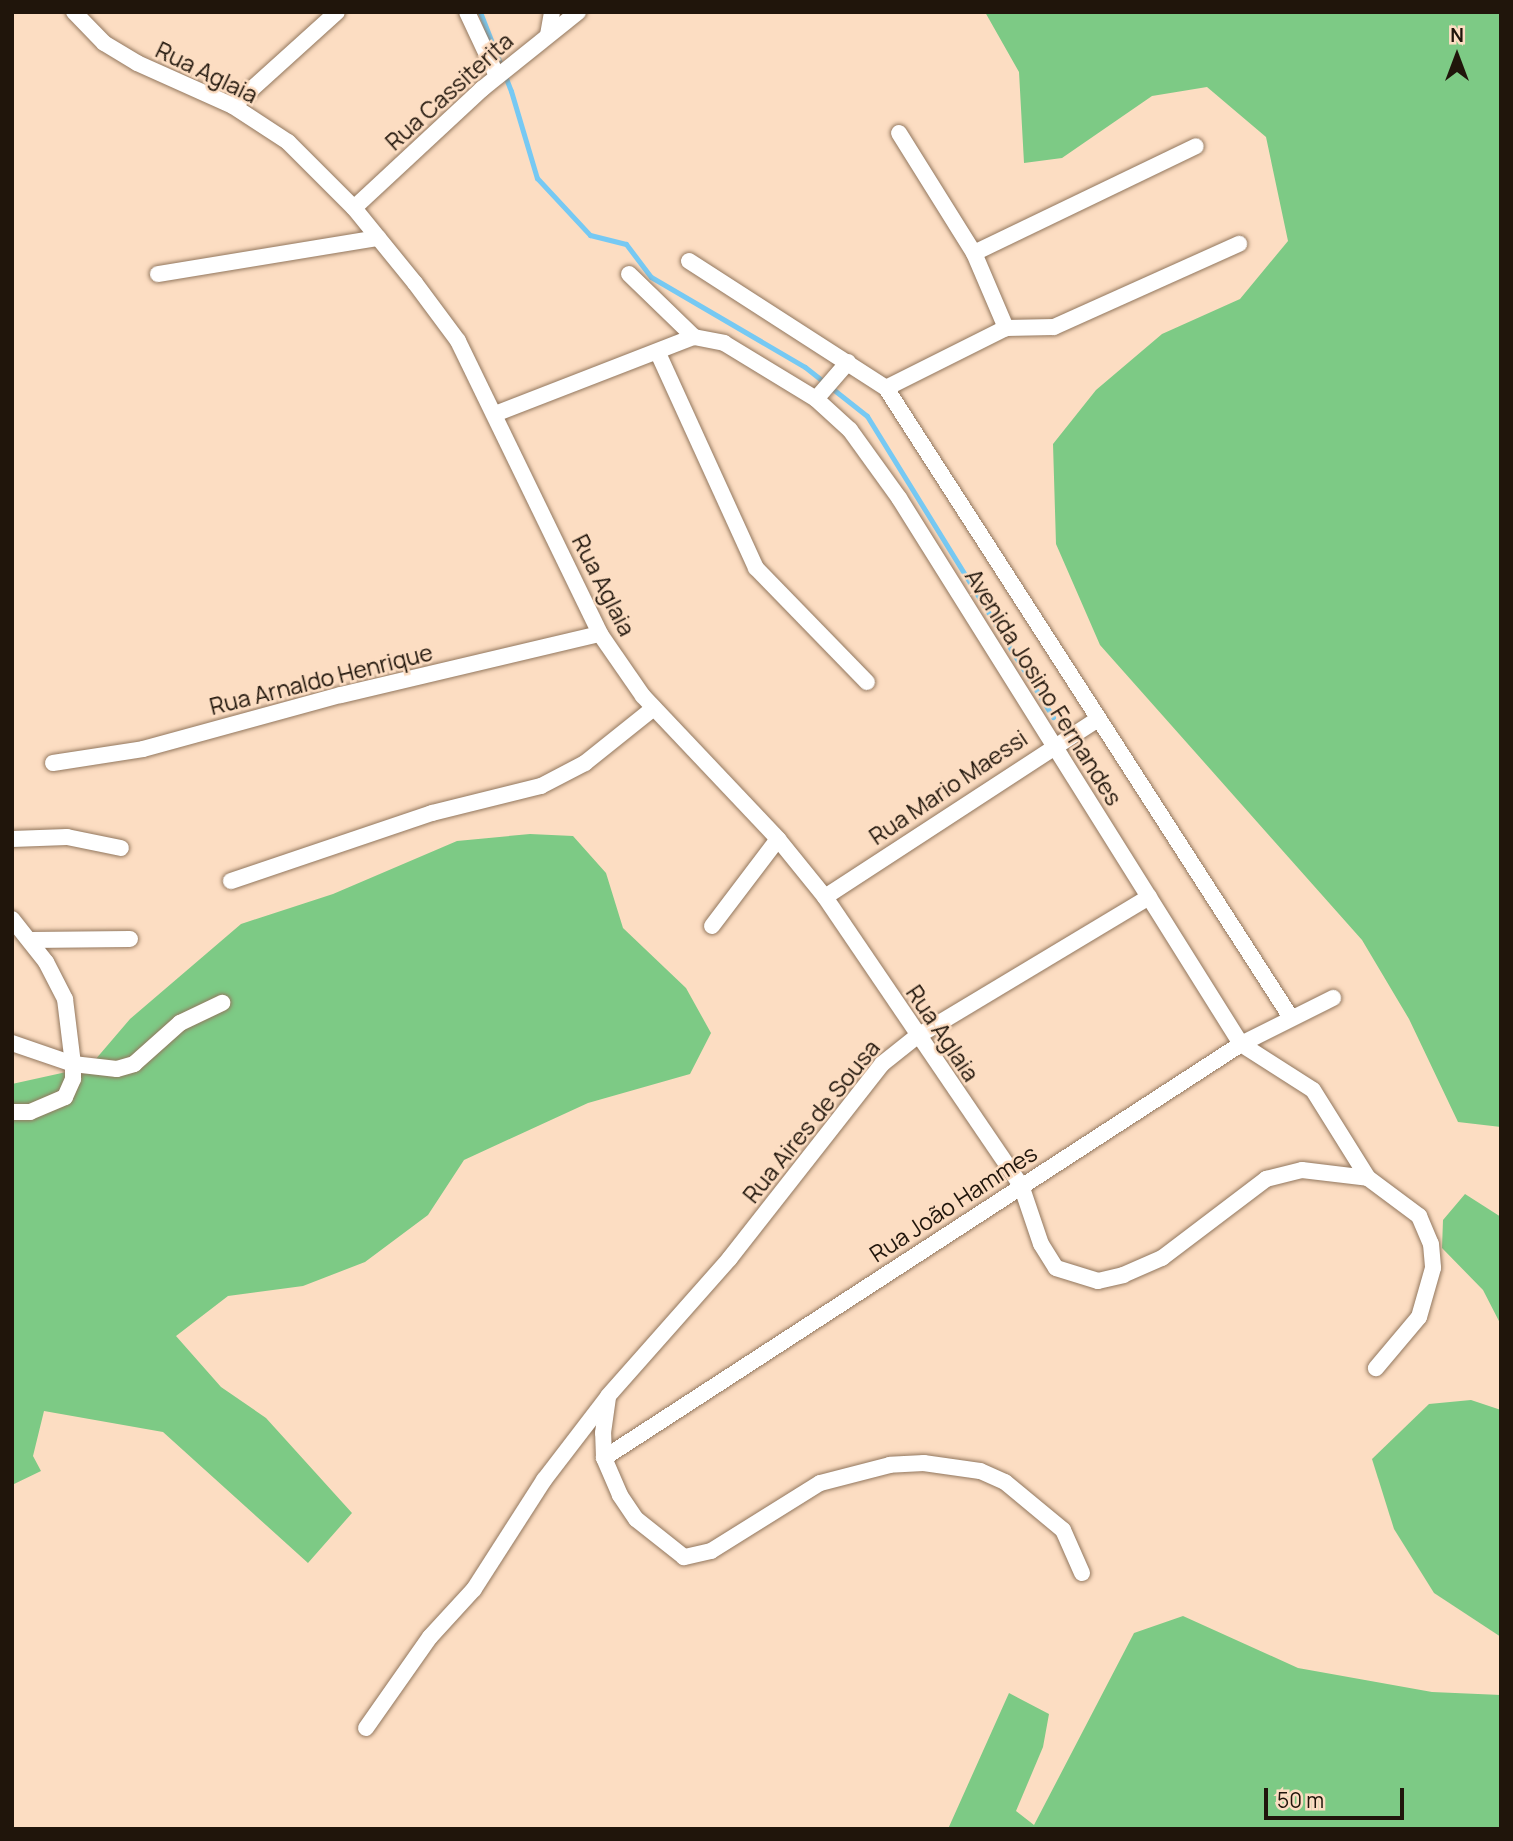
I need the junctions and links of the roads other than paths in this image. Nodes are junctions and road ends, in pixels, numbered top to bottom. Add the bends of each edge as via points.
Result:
1 (74, 12) edge
2 (337, 12) edge
3 (467, 12) edge
4 (552, 12) edge
5 (578, 12) edge
6 (548, 35) junction
7 (503, 72) junction
8 (233, 106) junction
9 (899, 133) dead end
10 (1196, 146) dead end
11 (354, 208) junction
12 (378, 238) junction
13 (1239, 244) dead end
14 (974, 253) junction
15 (689, 261) dead end
16 (158, 274) dead end
17 (629, 274) dead end
18 (1006, 328) junction
19 (694, 337) junction
20 (658, 353) junction
21 (848, 362) junction
22 (886, 388) junction
23 (823, 390) junction
24 (495, 414) junction
25 (600, 634) junction
26 (867, 682) dead end
27 (654, 708) junction
28 (1098, 719) junction
29 (1053, 744) junction
30 (53, 763) dead end
31 (12, 839) edge
32 (778, 839) junction
33 (121, 848) dead end
34 (231, 881) dead end
35 (825, 897) junction
36 (1149, 897) junction
37 (12, 919) edge
38 (712, 926) dead end
39 (131, 939) dead end
40 (30, 940) junction
41 (1333, 998) dead end
42 (222, 1003) dead end
43 (1290, 1016) junction
44 (916, 1037) junction
45 (12, 1043) edge
46 (1241, 1044) junction
47 (73, 1064) junction
48 (12, 1112) edge
49 (1368, 1178) junction
50 (1021, 1185) junction
51 (1376, 1368) dead end
52 (608, 1396) junction
53 (604, 1458) junction
54 (1082, 1573) dead end
55 (366, 1728) dead end

1 - 8 street, Rua Aglaia via 104,43 137,63
2 - 8 street
3 - 7 street
4 - 6 street
5 - 6 street, Rua Cassiterita
6 - 7 street, Rua Cassiterita
7 - 11 street, Rua Cassiterita
8 - 11 street, Rua Aglaia via 288,142
9 - 14 street
10 - 14 street
11 - 12 street, Rua Aglaia
12 - 16 street
12 - 24 street, Rua Aglaia via 458,341
13 - 18 street via 1054,327
14 - 18 street
15 - 21 street, Avenida Josino Fernandes
17 - 19 street
18 - 22 street
19 - 20 street
19 - 23 street, Avenida Josino Fernandes via 724,343
20 - 24 street
20 - 26 street via 756,568 768,586
21 - 22 street, Avenida Josino Fernandes
21 - 23 street
22 - 28 street, Avenida Josino Fernandes
23 - 29 street, Avenida Josino Fernandes via 899,498
24 - 25 street, Rua Aglaia
25 - 27 street, Rua Aglaia
25 - 30 street, Rua Arnaldo Henrique via 341,695 143,749
27 - 32 street, Rua Aglaia
27 - 34 street via 585,763 541,786 432,813
28 - 29 street, Rua Mario Maessi
28 - 43 street, Avenida Josino Fernandes
29 - 35 street, Rua Mario Maessi
29 - 36 street, Avenida Josino Fernandes
31 - 33 street via 67,837
32 - 35 street, Rua Aglaia
32 - 38 street
35 - 44 street, Rua Aglaia
36 - 44 street, Rua Aires de Sousa
36 - 46 street, Avenida Josino Fernandes
37 - 40 street
39 - 40 street
40 - 47 street via 65,999
41 - 43 street, Rua João Hammes
42 - 47 street via 180,1023 134,1064 117,1069
43 - 46 street, Rua João Hammes
44 - 50 street, Rua Aglaia
44 - 52 street, Rua Aires de Sousa via 862,1087 730,1258
45 - 47 street
46 - 49 street, Avenida Josino Fernandes via 1313,1090
46 - 50 street, Rua João Hammes
47 - 48 street via 73,1079 65,1097 30,1112
49 - 50 street, Rua Aglaia via 1302,1170 1266,1180 1162,1258 1098,1281 1056,1268 1041,1244
49 - 51 street via 1419,1216 1431,1244 1433,1268 1419,1317
50 - 53 street, Rua João Hammes
52 - 53 street
52 - 55 street, Rua Aires de Sousa via 544,1480 474,1589 430,1637
53 - 54 street via 636,1518 684,1557 711,1551 820,1483 880,1467 924,1463 980,1471 1005,1482 1063,1530

